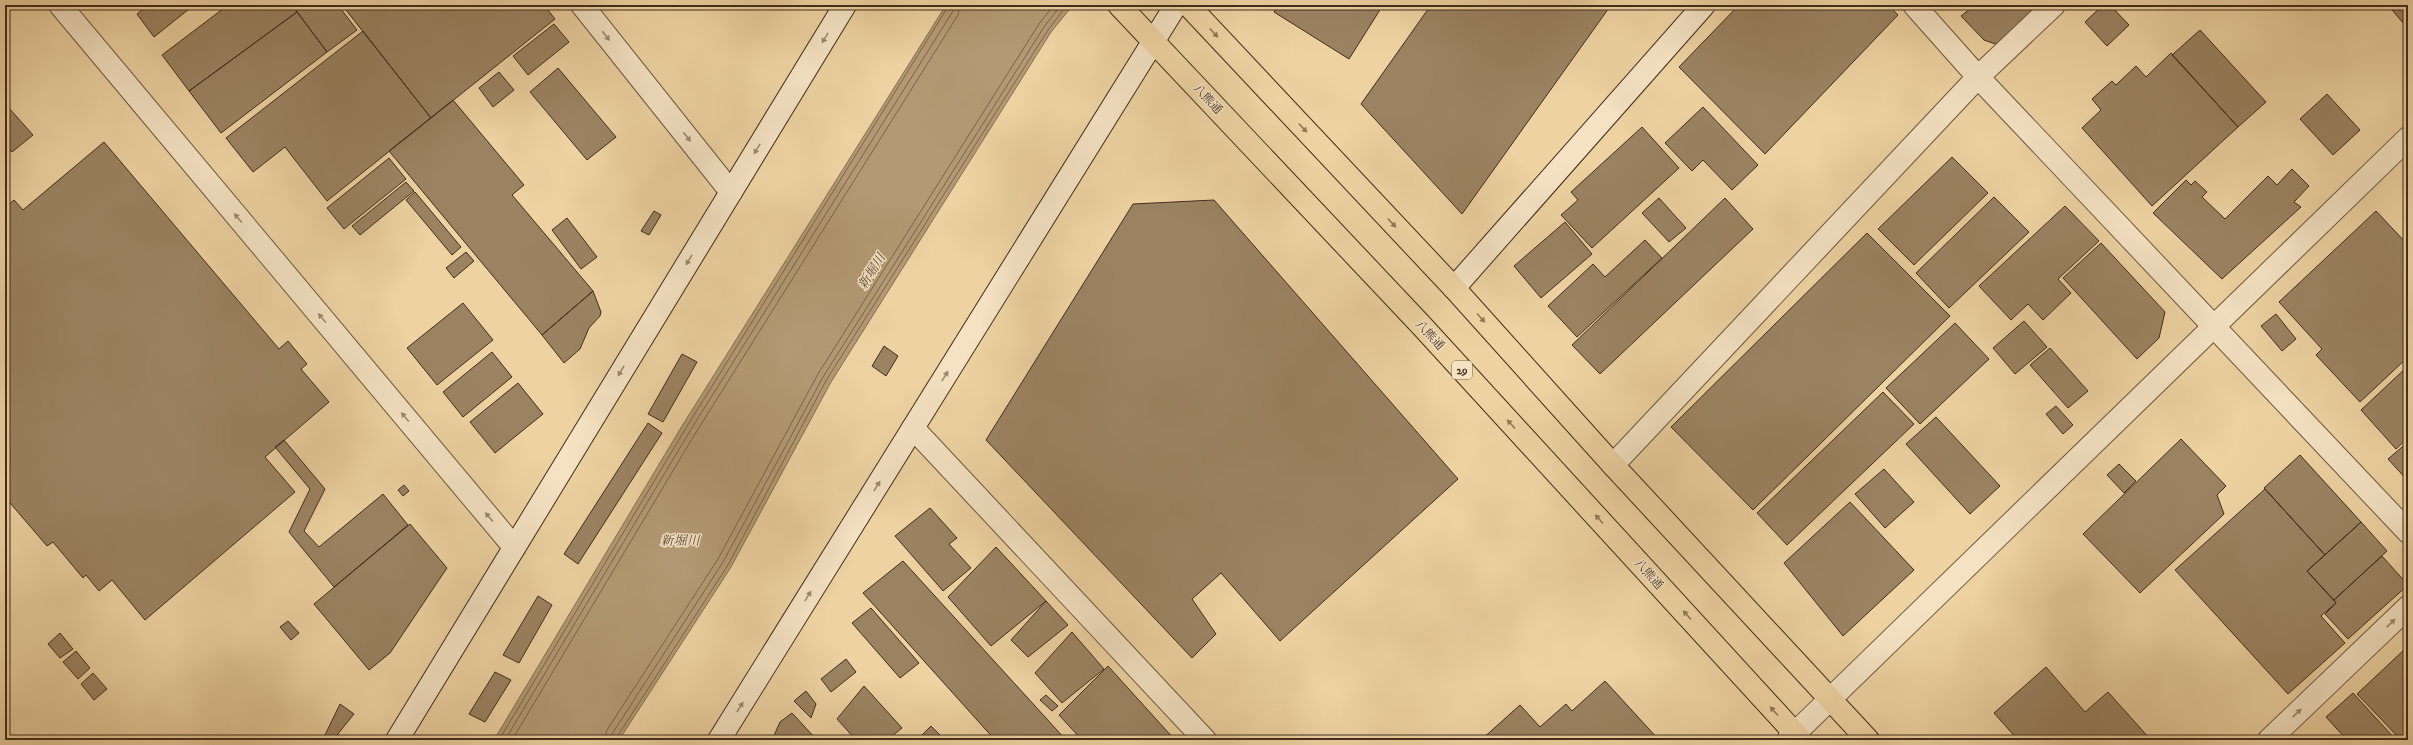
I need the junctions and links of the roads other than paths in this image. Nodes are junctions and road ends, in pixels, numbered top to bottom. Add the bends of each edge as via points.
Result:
1 (60, 5) edge
2 (582, 5) edge
3 (845, 5) edge
4 (1119, 5) edge
5 (1176, 5) edge
6 (1188, 5) edge
7 (1704, 5) edge
8 (1914, 5) edge
9 (2054, 5) edge
10 (1154, 42) junction
11 (1978, 77) junction
12 (2408, 138) edge
13 (731, 192) junction
14 (1454, 288) junction
15 (2214, 326) junction
16 (913, 428) junction
17 (1613, 465) junction
18 (2408, 532) edge
19 (514, 547) junction
20 (2408, 607) edge
21 (1830, 699) junction
22 (1794, 738) edge
23 (397, 740) edge
24 (719, 740) edge
25 (1205, 740) edge
26 (1868, 740) edge
27 (2269, 740) edge

19 -> 1 street
2 -> 13 street
3 -> 13 street
4 - 10 main road, 八熊通 / 29
5 - 10 street
6 -> 14 main road
7 - 14 street
8 - 11 street
9 - 11 street
16 -> 10 street
22 -> 10 main road, 八熊通 / 29 via 1421,325
11 - 15 street
11 - 17 street
12 - 15 street
13 -> 19 street
14 -> 17 main road
15 - 18 street
15 - 21 street
24 -> 16 street
16 - 25 street
17 - 21 main road
19 - 23 street
27 -> 20 street
21 - 22 street
21 - 26 main road

